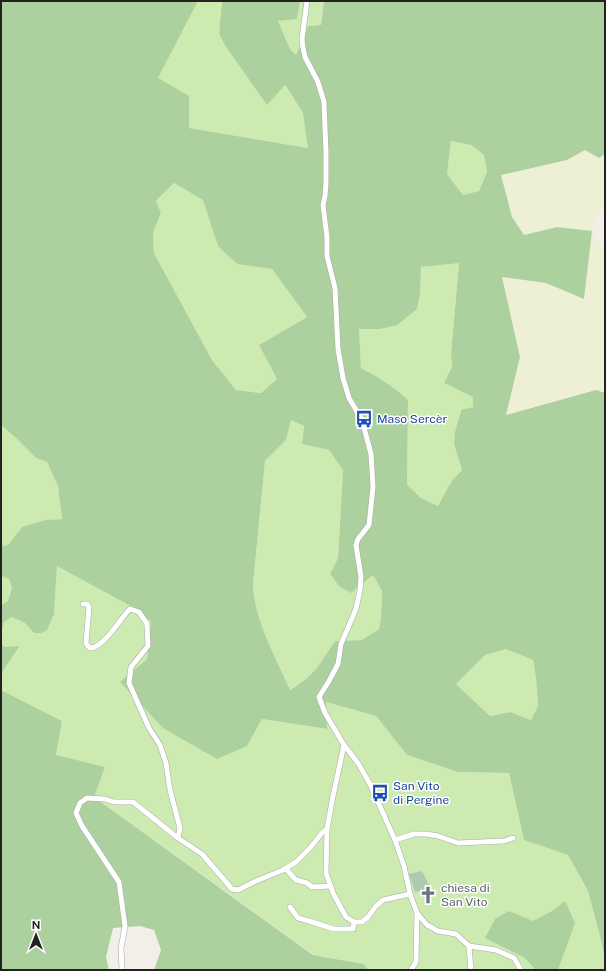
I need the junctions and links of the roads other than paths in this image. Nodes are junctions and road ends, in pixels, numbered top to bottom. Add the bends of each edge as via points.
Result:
1 (307, 1) edge
2 (83, 604) dead end
3 (344, 745) junction
4 (327, 829) junction
5 (178, 838) junction
6 (512, 838) dead end
7 (395, 840) junction
8 (286, 869) junction
9 (331, 886) junction
10 (410, 894) junction
11 (290, 907) dead end
12 (417, 913) junction
13 (354, 922) junction
14 (469, 946) junction
15 (122, 970) edge
16 (411, 970) edge
17 (471, 970) edge
18 (521, 970) edge

1 - 3 street via 302,39 305,57 318,82 324,102 326,152 323,205 327,256 335,288 337,342 349,398 362,420 371,454 374,487 368,525 356,545 360,577 356,609 341,644 338,664 319,698
2 - 5 street via 89,607 86,643 90,648 94,648 117,626 130,608 139,612 147,624 148,646 131,667 129,683 149,728 160,745 166,763 180,828
3 - 4 street
3 - 7 street via 358,762 370,784
4 - 8 street
4 - 9 street via 326,873
5 - 8 street via 202,854 232,889 238,890
5 - 15 street via 133,802 87,798 80,803 76,813 82,826 119,882 125,926 121,948
6 - 7 street via 504,841 458,843 438,836 414,834
7 - 10 street
8 - 9 street via 296,880 312,887
9 - 13 street via 346,917
10 - 12 street
10 - 13 street via 384,900 362,922
11 - 13 street via 298,918 334,929 353,929
12 - 14 street via 438,931 456,934
12 - 16 street via 416,962
14 - 17 street
14 - 18 street via 496,950 514,958

